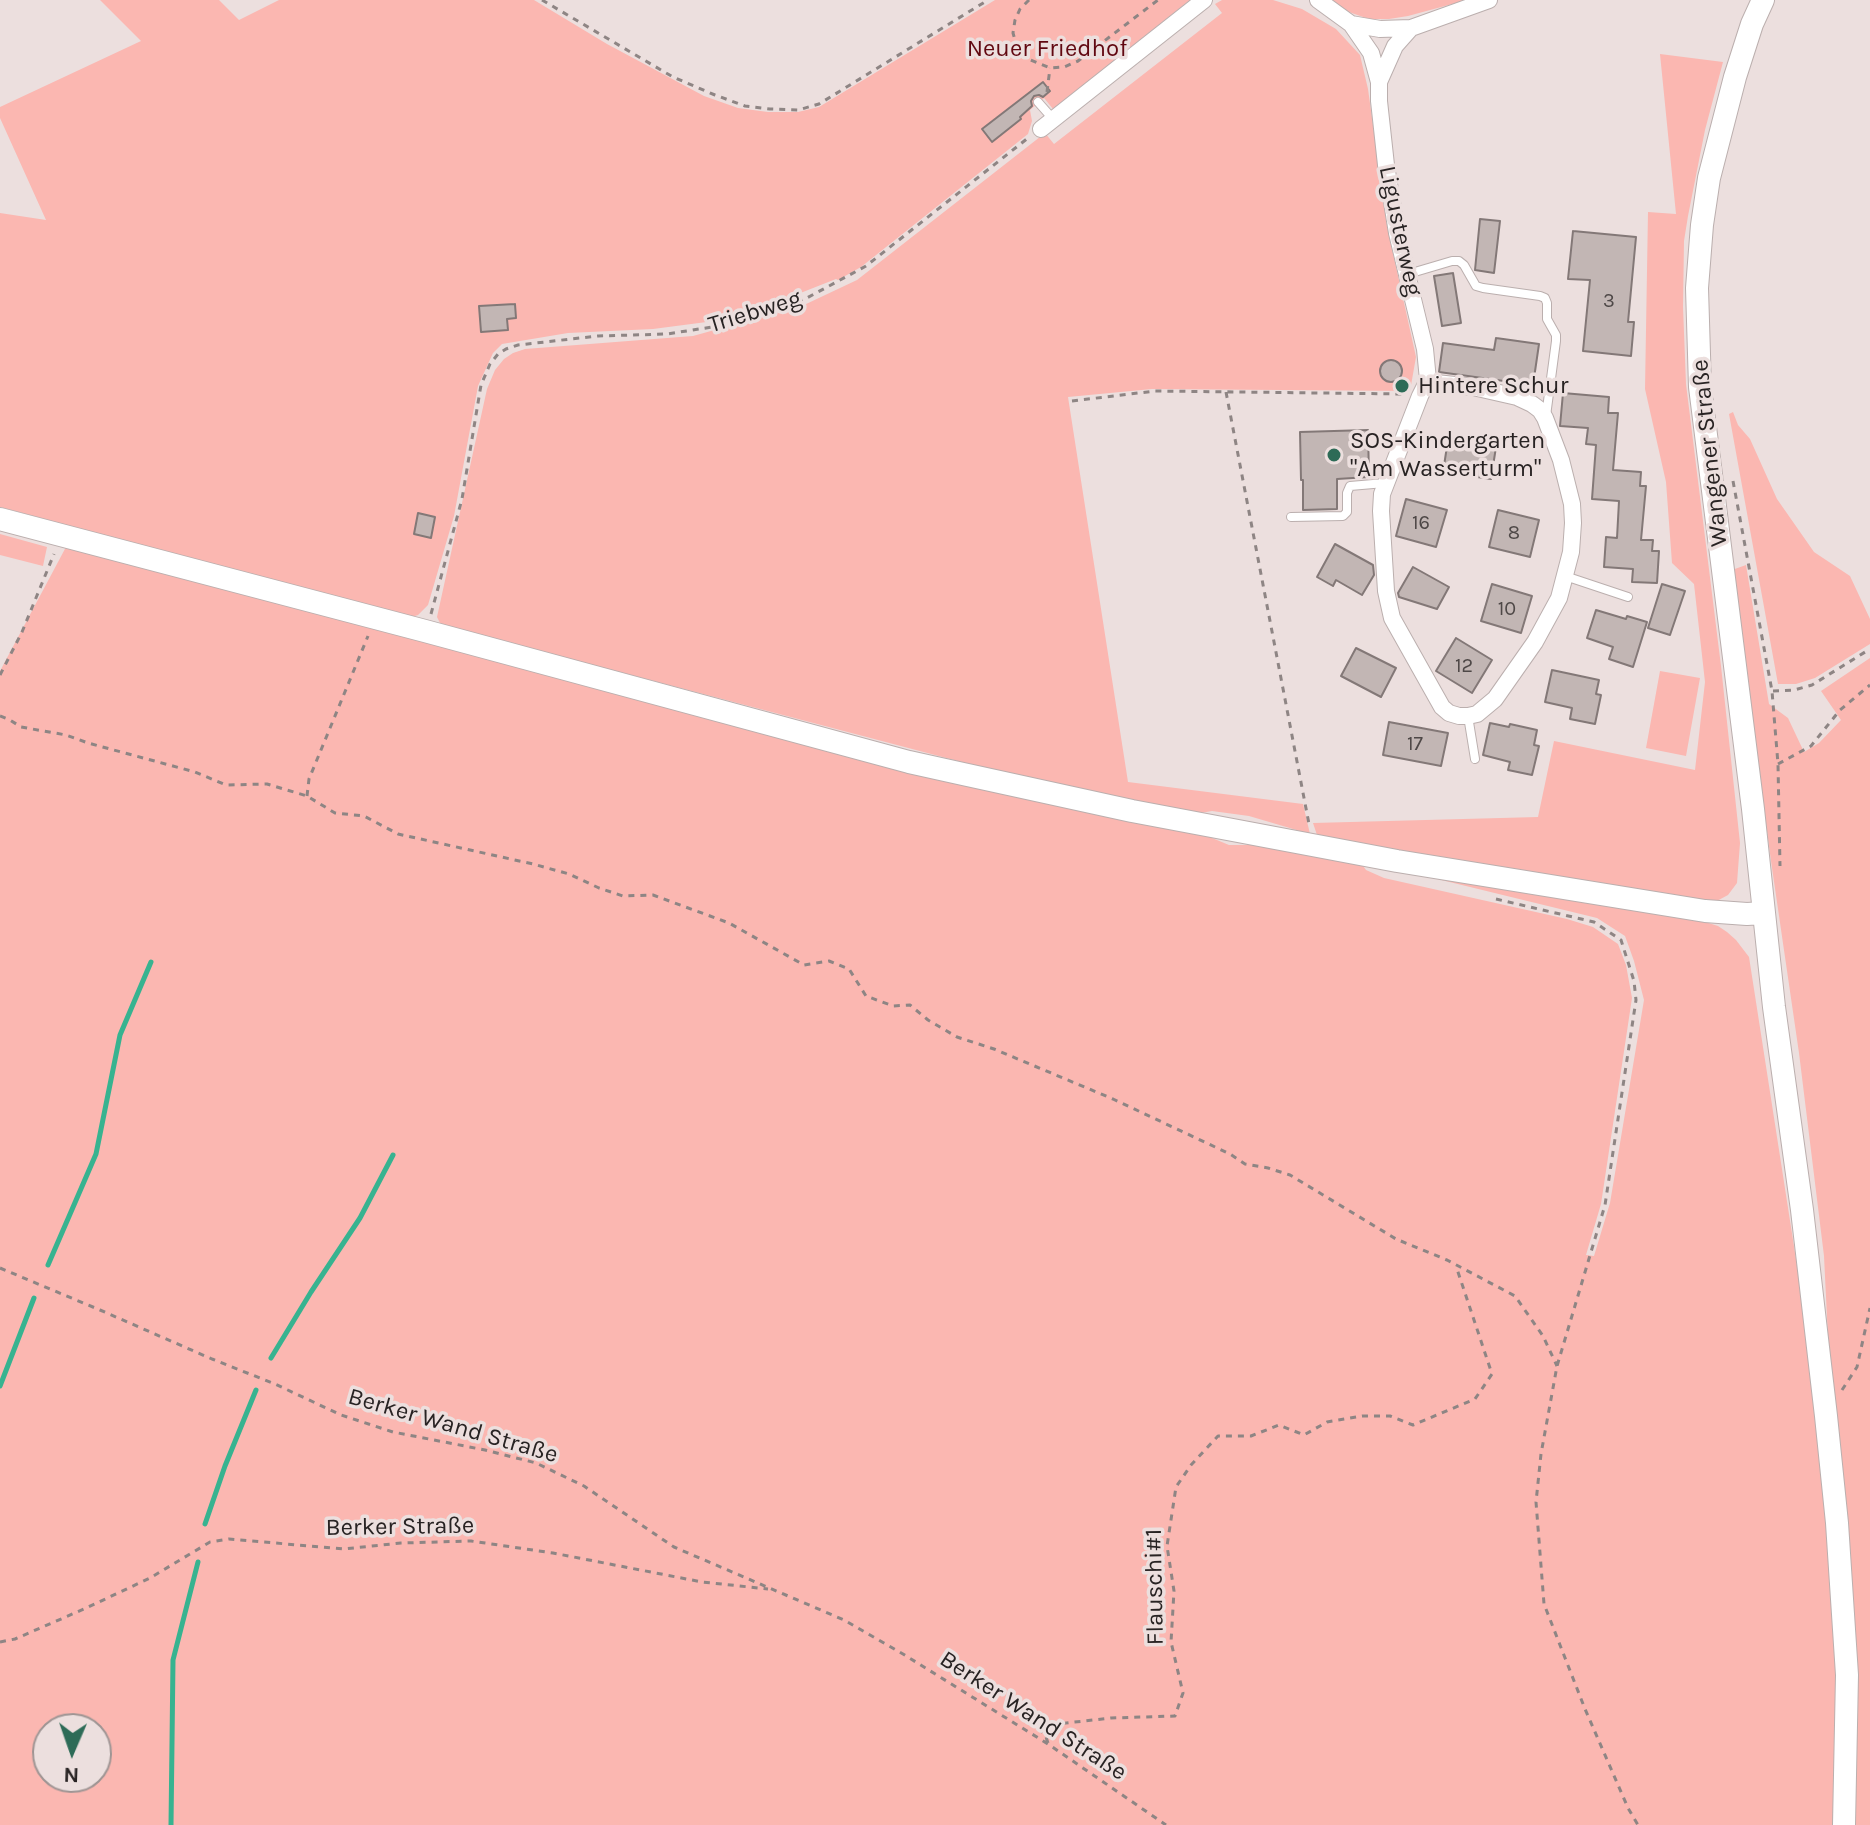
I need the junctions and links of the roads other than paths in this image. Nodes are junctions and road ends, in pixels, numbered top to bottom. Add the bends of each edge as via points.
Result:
1 (1204, 0) edge
2 (1318, 0) edge
3 (1489, 0) edge
4 (1763, 0) edge
5 (1351, 24) junction
6 (1411, 28) junction
7 (1379, 82) junction
8 (1038, 102) dead end
9 (1046, 119) joint
10 (1408, 274) junction
11 (1424, 388) junction
12 (1545, 418) junction
13 (1386, 483) junction
14 (1291, 517) dead end
15 (0, 519) edge
16 (1564, 576) junction
17 (1628, 597) dead end
18 (1468, 716) junction
19 (1475, 759) dead end
20 (1763, 913) junction
21 (1844, 1825) edge

1 - 9 street
2 - 5 street
3 - 6 street
4 - 20 main road, Wangener Straße via 1735,77 1709,178 1697,288 1700,387
5 - 6 street
5 - 7 street, Ligusterweg via 1371,53
6 - 7 street, Ligusterweg via 1395,46
7 - 10 street, Ligusterweg via 1386,165
8 - 9 lane
10 - 11 street, Ligusterweg via 1425,349
10 - 12 lane via 1459,261 1476,286 1545,298 1556,341
11 - 12 street via 1436,383 1517,397
11 - 13 street
12 - 16 street via 1572,504 1571,552
13 - 14 lane via 1350,486 1343,516
13 - 18 street via 1381,511 1392,618 1442,707
15 - 20 main road via 909,762 1317,847 1705,911
16 - 17 lane
16 - 18 street via 1559,598 1507,683 1485,709
18 - 19 lane
20 - 21 main road, Wangener Straße via 1837,1523 1847,1675

